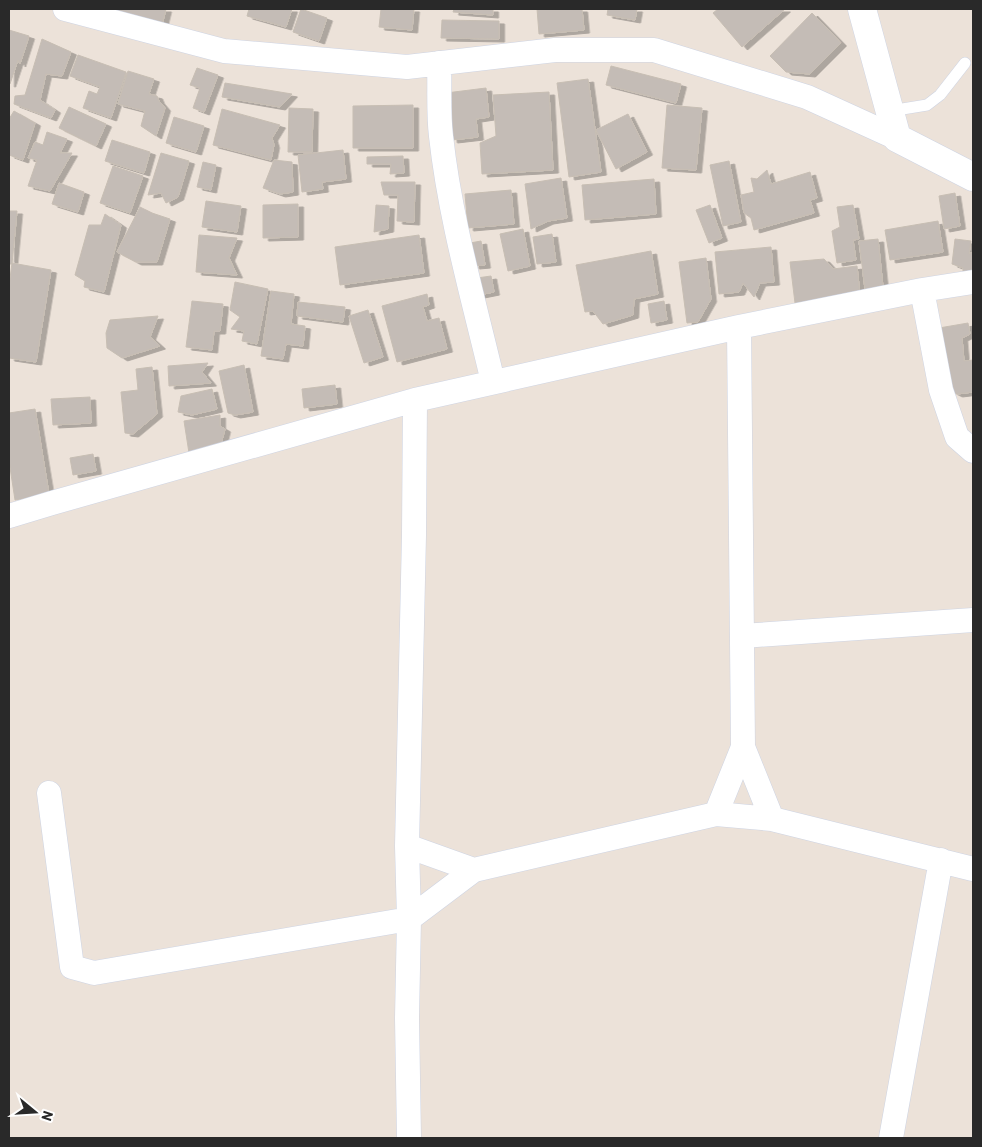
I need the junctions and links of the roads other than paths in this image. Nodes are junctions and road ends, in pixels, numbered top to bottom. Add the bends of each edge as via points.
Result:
1 (65, 9) edge
2 (862, 9) edge
3 (439, 63) junction
4 (965, 63) dead end
5 (890, 111) junction
6 (897, 138) junction
7 (973, 177) edge
8 (973, 282) edge
9 (922, 290) junction
10 (739, 327) junction
11 (493, 382) junction
12 (415, 400) junction
13 (973, 451) edge
14 (9, 516) edge
15 (973, 620) edge
16 (742, 636) junction
17 (743, 747) junction
18 (48, 793) dead end
19 (716, 814) junction
20 (772, 819) junction
21 (407, 846) junction
22 (941, 860) junction
23 (973, 869) edge
24 (474, 870) junction
25 (409, 919) junction
26 (409, 1138) edge
27 (891, 1138) edge

1 - 3 street via 224,51 407,66
2 - 5 street
3 - 6 street via 555,50 654,50 807,97
3 - 11 street via 440,133 445,168
4 - 5 lane via 928,105
5 - 6 street
6 - 7 street
8 - 9 street
9 - 10 street
9 - 13 street via 941,390 957,437
10 - 11 street
10 - 16 street
11 - 12 street
12 - 14 street
12 - 21 street
15 - 16 street
16 - 17 street
17 - 19 street
17 - 20 street
18 - 25 street via 72,967 94,973
19 - 20 street
19 - 24 street
20 - 22 street
21 - 24 street
21 - 25 street
22 - 23 street
22 - 27 street
24 - 25 street
25 - 26 street

